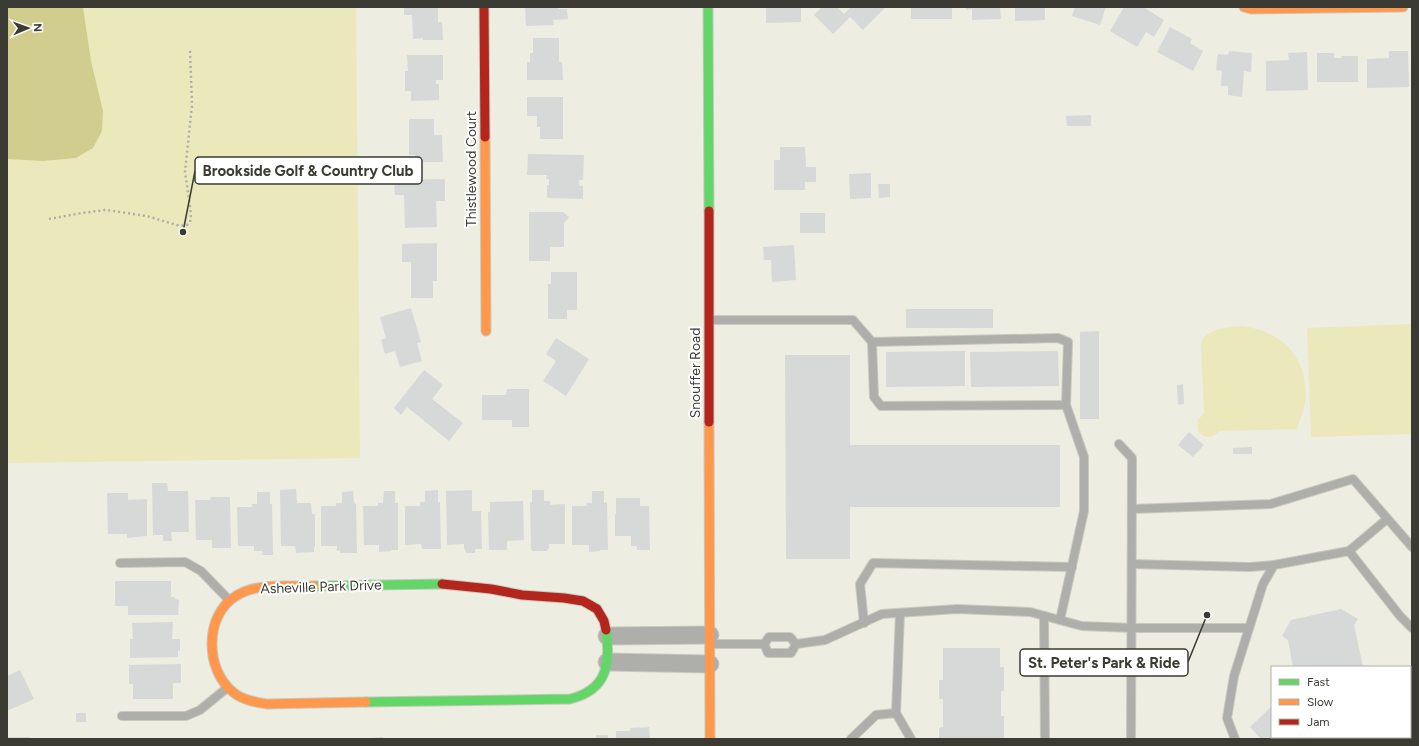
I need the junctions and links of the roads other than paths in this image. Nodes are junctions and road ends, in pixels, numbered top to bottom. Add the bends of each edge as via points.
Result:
1 (484, 7) edge
2 (708, 7) edge
3 (1244, 7) edge
4 (1403, 7) edge
5 (708, 320) junction
6 (486, 331) dead end
7 (872, 342) junction
8 (1066, 405) junction
9 (1119, 444) dead end
10 (1132, 509) junction
11 (1387, 519) junction
12 (1412, 547) edge
13 (1349, 551) junction
14 (120, 563) dead end
15 (1132, 564) junction
16 (1274, 565) junction
17 (1072, 567) junction
18 (230, 600) junction
19 (900, 613) junction
20 (1044, 616) junction
21 (1060, 620) junction
22 (864, 623) junction
23 (1132, 628) junction
24 (1249, 628) junction
25 (1412, 628) edge
26 (607, 636) junction
27 (710, 640) junction
28 (764, 644) junction
29 (796, 644) junction
30 (607, 662) junction
31 (710, 664) junction
32 (227, 688) junction
33 (896, 713) junction
34 (122, 716) dead end
35 (710, 739) edge
36 (851, 739) edge
37 (911, 739) edge
38 (1045, 739) edge
39 (1131, 739) edge
40 (1235, 739) edge

1 - 6 street, Thistlewood Court
2 - 5 street, Snouffer Road
3 - 4 street
5 - 7 lane via 853,320
5 - 27 street, Snouffer Road
7 - 8 lane via 874,397 881,406
7 - 8 lane via 1058,338 1068,342
8 - 17 lane via 1084,457 1084,511
9 - 10 lane via 1132,458
10 - 11 lane via 1271,504 1354,479
10 - 15 lane
11 - 12 lane
11 - 13 lane
13 - 16 lane
13 - 25 lane
14 - 18 lane via 185,562 201,571
15 - 16 lane via 1250,567
15 - 23 lane
16 - 24 lane via 1263,584
17 - 21 lane
17 - 22 lane via 873,563 860,584
18 - 26 street, Asheville Park Drive via 252,589 266,587 442,584 588,603 602,617
18 - 32 street, Asheville Park Drive via 219,613 211,640 214,663 219,677
19 - 20 lane via 956,609 1030,612
19 - 22 lane via 882,614
19 - 33 lane
20 - 21 lane
20 - 38 lane
21 - 23 lane via 1082,626
22 - 29 lane via 825,640
23 - 24 lane
23 - 39 lane
24 - 40 lane via 1234,676 1227,718
26 - 27 street
26 - 30 street, Asheville Park Drive
27 - 28 lane
27 - 31 street, Snouffer Road
28 - 29 lane via 768,637 790,637
28 - 29 lane via 768,653 791,653
30 - 31 street
30 - 32 street, Asheville Park Drive via 605,672 596,688 588,694 570,700 267,704 239,697
31 - 35 street, Snouffer Road
32 - 34 lane via 200,710 186,716
33 - 36 lane via 876,715
33 - 37 lane

